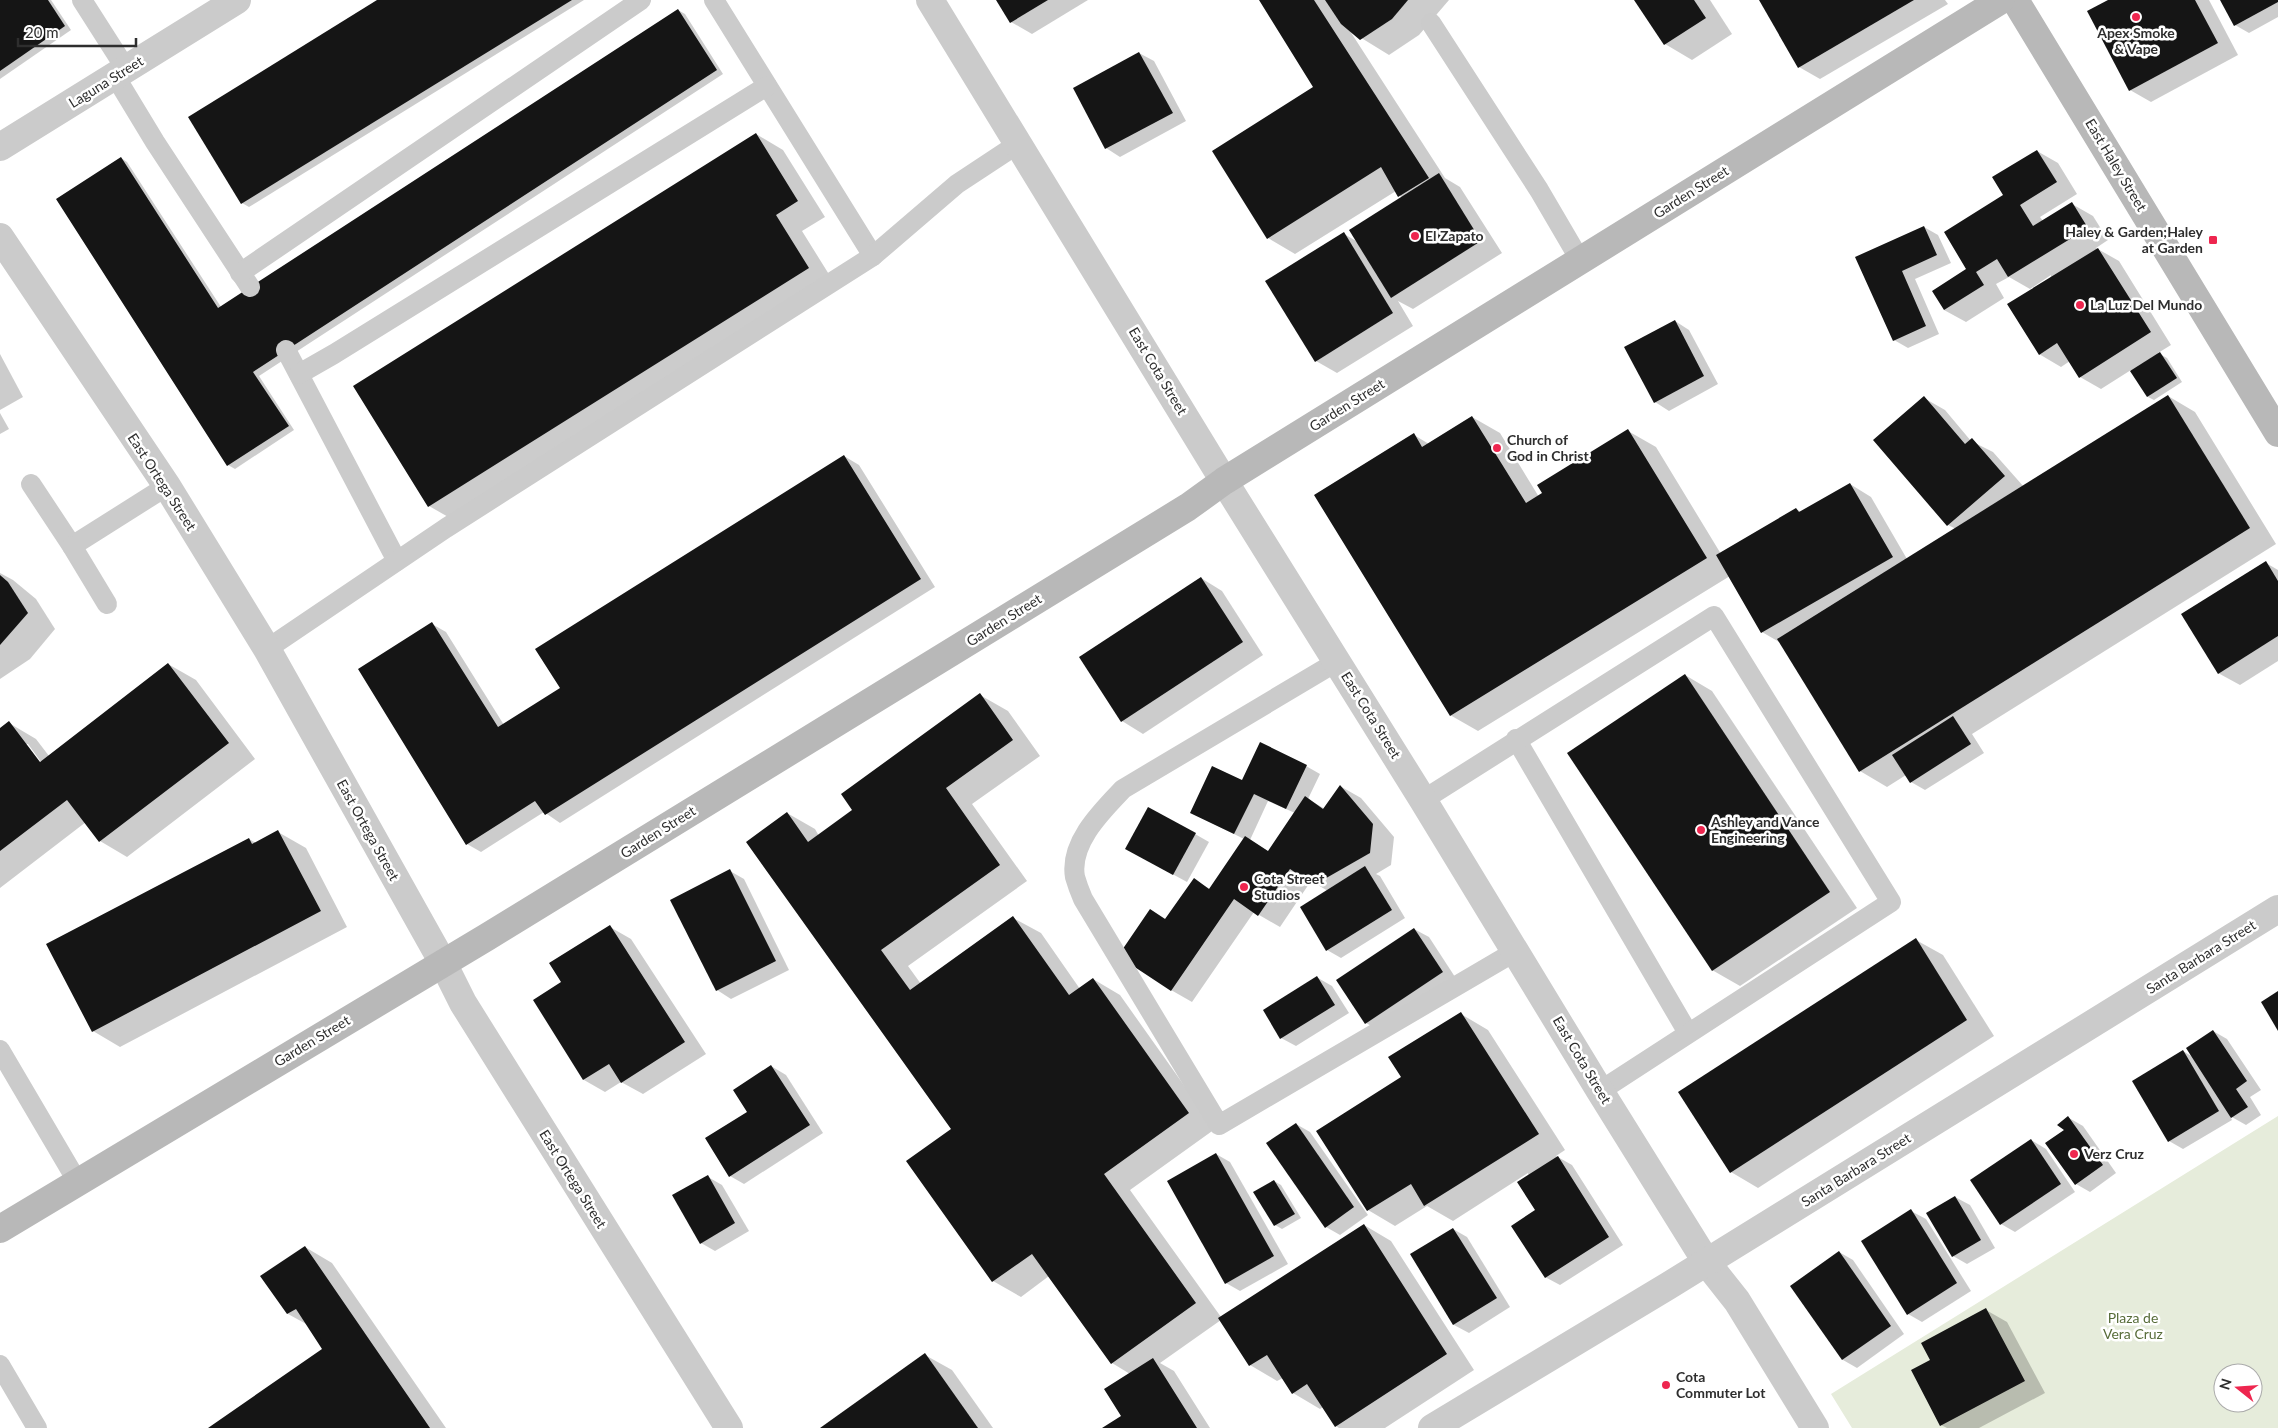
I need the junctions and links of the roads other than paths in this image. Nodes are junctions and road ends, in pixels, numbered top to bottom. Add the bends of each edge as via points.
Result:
1 (82, 0) edge
2 (237, 0) edge
3 (640, 0) edge
4 (714, 0) edge
5 (930, 0) edge
6 (2000, 0) edge
7 (2015, 0) edge
8 (1431, 23) dead end
9 (121, 72) junction
10 (767, 86) junction
11 (1019, 143) junction
12 (0, 147) edge
13 (0, 237) edge
14 (873, 256) junction
15 (1580, 260) junction
16 (286, 350) dead end
17 (299, 374) junction
18 (2278, 433) edge
19 (1224, 481) junction
20 (31, 484) dead end
21 (167, 486) junction
22 (72, 546) junction
23 (397, 561) junction
24 (107, 604) dead end
25 (267, 649) junction
26 (1338, 661) junction
27 (1516, 739) junction
28 (1424, 800) junction
29 (2278, 909) edge
30 (1516, 951) junction
31 (443, 963) junction
32 (1688, 1033) junction
33 (0, 1050) edge
34 (1600, 1091) junction
35 (77, 1181) junction
36 (0, 1229) edge
37 (1707, 1262) junction
38 (0, 1365) edge
39 (37, 1428) edge
40 (729, 1428) edge
41 (1432, 1428) edge
42 (1815, 1428) edge

1 - 9 lane
2 - 9 street, Laguna Street
3 - 9 lane via 470,117 245,280
4 - 10 lane
5 - 11 street, East Cota Street
6 - 15 main road, Garden Street
7 - 18 main road, East Haley Street
8 - 15 lane via 1539,190
9 - 12 street, Laguna Street
10 - 14 lane
10 - 17 lane
11 - 14 lane via 957,184
11 - 19 street, East Cota Street
13 - 21 street, East Ortega Street
14 - 23 lane
15 - 19 main road, Garden Street
16 - 17 lane
17 - 23 lane
19 - 26 street, East Cota Street
19 - 31 main road, Garden Street via 1188,507
20 - 22 lane
21 - 22 lane
21 - 25 street, East Ortega Street
22 - 24 lane
23 - 25 lane
25 - 31 street, East Ortega Street
26 - 28 street, East Cota Street
26 - 30 lane via 1123,789 1098,814 1085,834 1077,858 1075,876 1082,899 1219,1125
27 - 28 lane
27 - 32 lane
27 - 32 lane via 1714,616 1891,902
28 - 30 street, East Cota Street
29 - 37 street, Santa Barbara Street
30 - 34 street, East Cota Street
31 - 35 main road, Garden Street
31 - 40 street, East Ortega Street via 463,1003
32 - 34 lane
33 - 35 lane
34 - 37 street, East Cota Street
35 - 36 main road, Garden Street
37 - 41 street, Santa Barbara Street
37 - 42 street, East Cota Street via 1737,1301
38 - 39 lane

